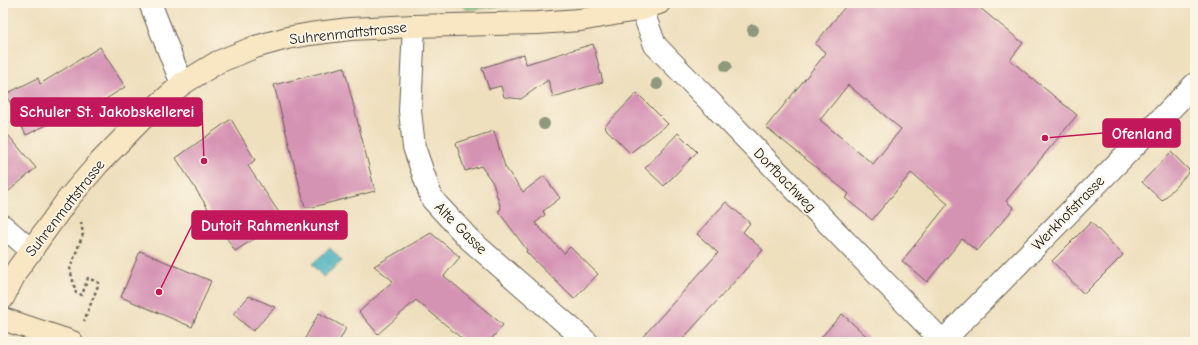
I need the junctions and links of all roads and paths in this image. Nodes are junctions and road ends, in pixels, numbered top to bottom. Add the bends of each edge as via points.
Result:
1 (150, 3) edge
2 (651, 6) edge
3 (414, 26) junction
4 (182, 84) junction
5 (1195, 84) edge
6 (80, 220) dead end
7 (3, 226) edge
8 (32, 251) junction
9 (3, 298) edge
10 (89, 310) dead end
11 (3, 319) edge
12 (72, 342) edge
13 (587, 342) edge
14 (942, 342) edge

1 - 4 street
2 - 3 street, Suhrenmattstrasse via 573,20 538,23
2 - 14 street, Dorfbachweg via 655,45
3 - 4 street, Suhrenmattstrasse via 350,29 287,38 255,47 218,62
3 - 13 street, Alte Gasse via 410,111 414,147 432,199 470,239
4 - 8 street, Suhrenmattstrasse via 141,120 99,163 68,199
5 - 14 street, Werkhofstrasse
6 - 10 path via 83,234 70,269 76,293 82,295 88,278 99,282
7 - 8 street
8 - 9 street, Suhrenmattstrasse via 17,270
11 - 12 street

